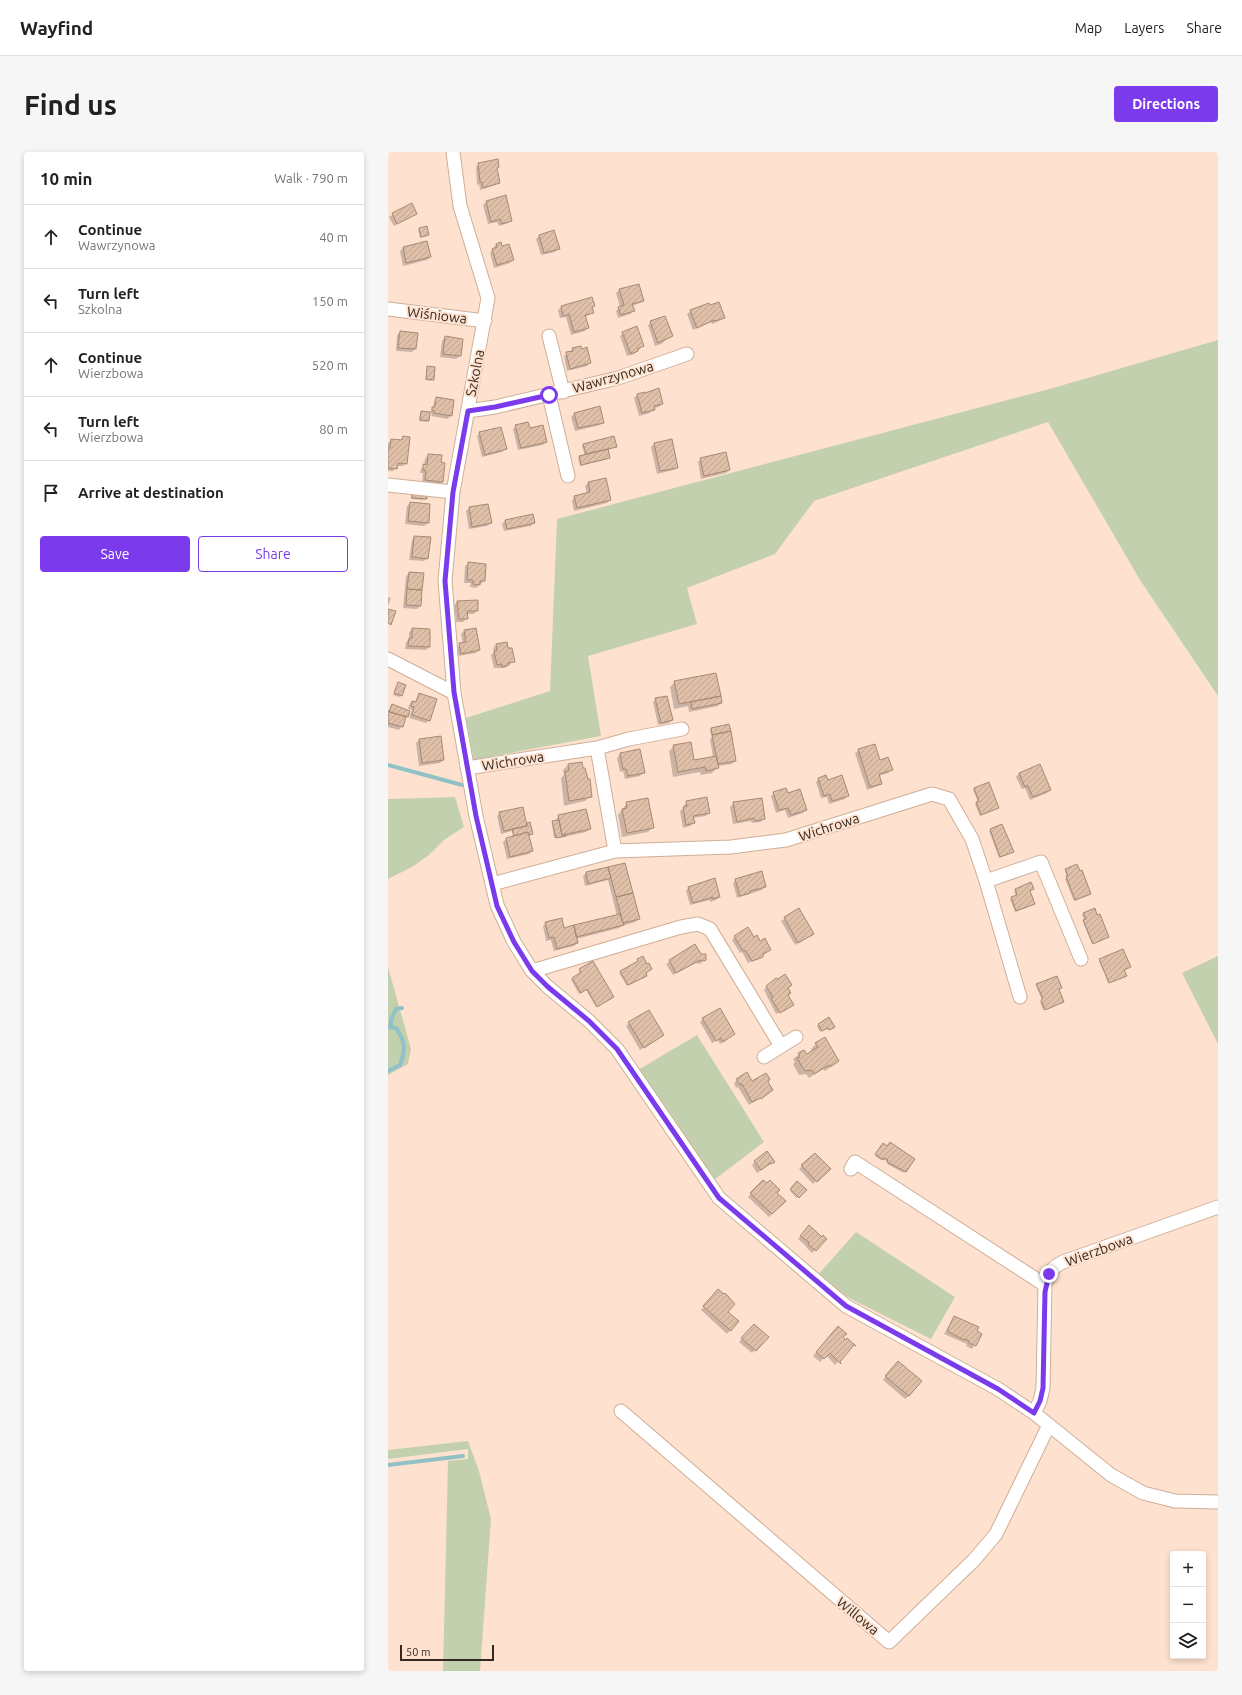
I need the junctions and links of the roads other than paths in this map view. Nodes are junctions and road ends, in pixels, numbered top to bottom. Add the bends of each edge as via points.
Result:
1 (453, 152) edge
2 (388, 309) edge
3 (485, 321) junction
4 (548, 336) dead end
5 (687, 354) dead end
6 (563, 392) junction
7 (549, 395) junction
8 (468, 411) junction
9 (568, 476) dead end
10 (388, 486) edge
11 (453, 492) junction
12 (388, 659) edge
13 (454, 692) junction
14 (682, 729) dead end
15 (597, 748) junction
16 (467, 768) junction
17 (615, 851) junction
18 (986, 881) junction
19 (492, 884) junction
20 (1081, 959) dead end
21 (532, 971) junction
22 (1020, 997) dead end
23 (796, 1037) dead end
24 (782, 1046) junction
25 (764, 1057) dead end
26 (851, 1169) dead end
27 (1218, 1207) edge
28 (1045, 1285) junction
29 (621, 1411) dead end
30 (1034, 1413) junction
31 (1049, 1426) junction
32 (1218, 1502) edge

1 - 3 street, Szkolna via 460,206 488,298
2 - 3 street, Wiśniowa
3 - 8 street, Szkolna
4 - 6 street
5 - 6 street, Wawrzynowa via 618,378
6 - 7 street, Wawrzynowa
7 - 8 street, Wawrzynowa
7 - 9 street
8 - 11 street, Szkolna
10 - 11 street
11 - 13 street, Szkolna via 445,581
12 - 13 street
13 - 16 street
14 - 15 street, Wichrowa
15 - 16 street, Wichrowa
15 - 17 street
16 - 19 street
17 - 18 street, Wichrowa via 731,847 786,840 932,794 949,799 972,839
17 - 19 street, Wichrowa
18 - 20 street via 1041,862
18 - 22 street, Wichrowa
19 - 21 street via 497,906 514,942
21 - 24 street via 681,926 698,924 710,929
21 - 30 street via 617,1049 719,1198 846,1306 998,1389
23 - 24 street
24 - 25 street
26 - 28 street via 855,1162
27 - 28 street, Wierzbowa via 1060,1264 1050,1271
28 - 30 street, Wierzbowa via 1043,1388
29 - 31 street, Willowa via 889,1642 974,1560 996,1534
30 - 31 street
31 - 32 street via 1111,1475 1143,1493 1175,1501

